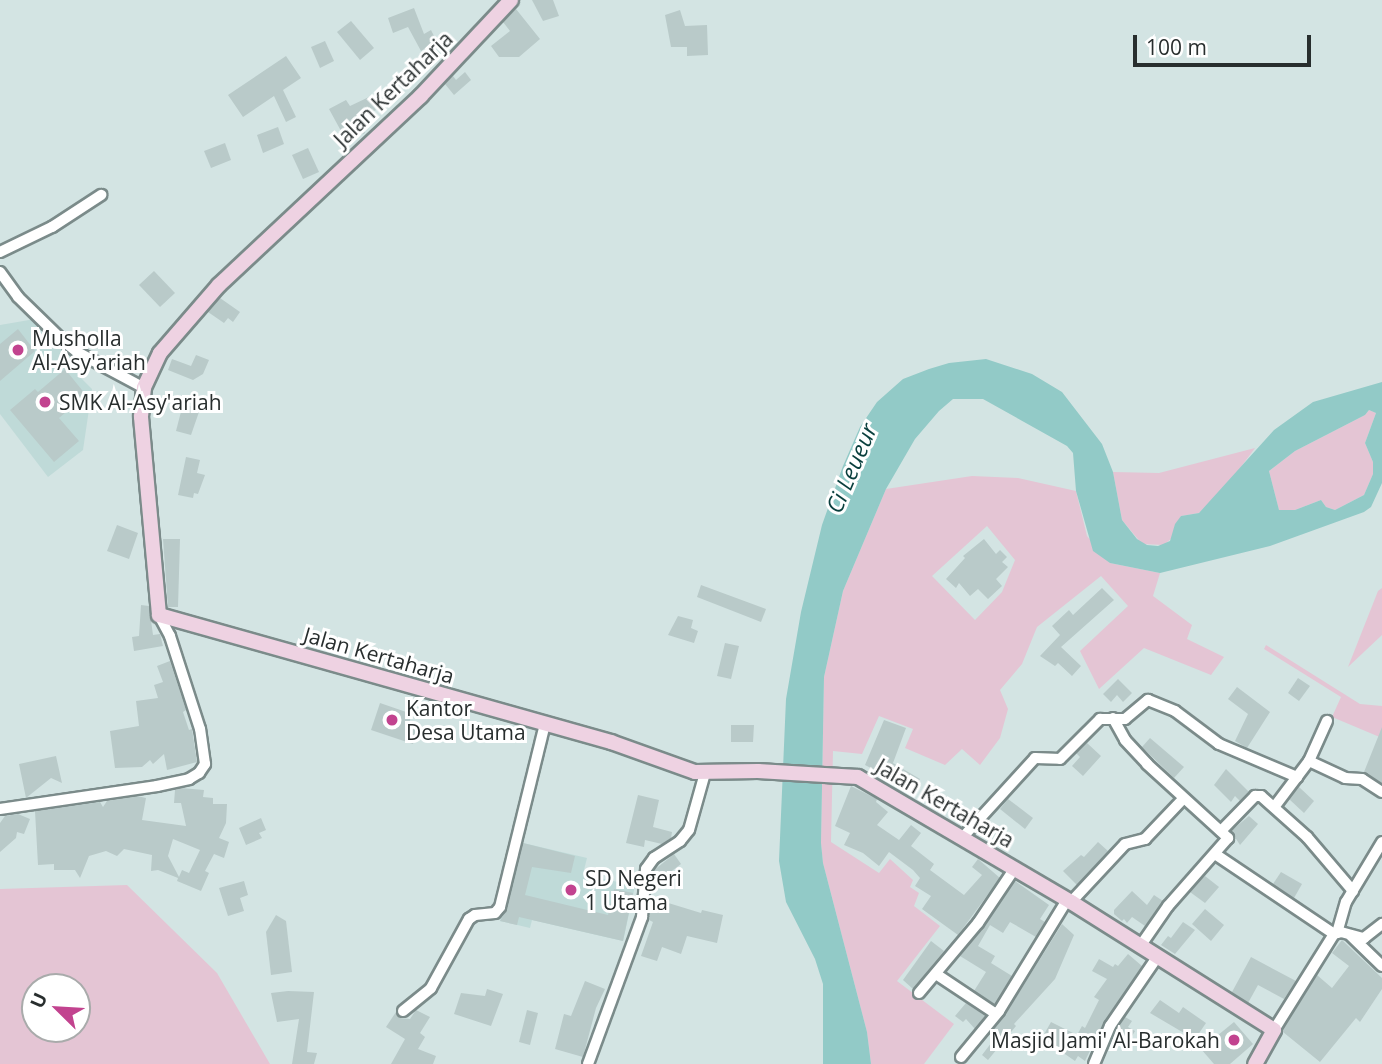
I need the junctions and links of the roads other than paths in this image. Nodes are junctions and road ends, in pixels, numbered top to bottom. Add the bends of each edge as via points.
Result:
1 (511, 0) edge
2 (101, 195) dead end
3 (0, 252) edge
4 (0, 272) edge
5 (144, 388) junction
6 (159, 615) junction
7 (1113, 718) junction
8 (1327, 722) dead end
9 (545, 724) junction
10 (1309, 761) junction
11 (705, 773) junction
12 (1297, 777) junction
13 (1382, 792) edge
14 (1183, 799) junction
15 (1275, 806) junction
16 (0, 809) edge
17 (1221, 831) junction
18 (962, 838) junction
19 (1382, 842) edge
20 (1215, 854) junction
21 (1015, 868) junction
22 (1353, 891) junction
23 (1069, 901) junction
24 (1382, 924) edge
25 (1336, 934) junction
26 (1351, 935) junction
27 (1141, 946) junction
28 (1158, 956) junction
29 (1382, 966) edge
30 (936, 974) junction
31 (919, 993) dead end
32 (403, 1010) dead end
33 (996, 1014) junction
34 (1274, 1030) junction
35 (961, 1057) dead end
36 (588, 1064) edge
37 (1094, 1064) edge
38 (1255, 1064) edge

1 - 5 street, Jalan Kertaharja via 421,96 219,285 171,337
2 - 3 street via 52,227
4 - 5 street via 18,297 77,352
5 - 6 street, Jalan Kertaharja via 141,417
6 - 9 street, Jalan Kertaharja
6 - 16 street via 200,729 205,764 199,773 157,786
7 - 12 street via 1125,719 1152,701 1175,711 1219,744
7 - 14 street via 1127,743
7 - 18 street via 1097,721 1061,758 1035,758
8 - 10 street
9 - 11 street, Jalan Kertaharja
9 - 32 street via 502,905 495,913 469,919 433,985
10 - 12 street
10 - 13 street via 1345,778 1363,780
11 - 18 street, Jalan Kertaharja via 844,774 872,783
11 - 36 street via 689,830 646,869 642,916
12 - 15 street
14 - 17 street
14 - 23 street via 1145,839 1125,844
15 - 17 street via 1257,795
15 - 22 street
17 - 20 street via 1228,839
18 - 21 street, Jalan Kertaharja
19 - 22 street
20 - 25 street
20 - 27 street via 1170,904
21 - 23 street, Jalan Kertaharja
21 - 30 street
22 - 25 street
23 - 27 street, Jalan Kertaharja
23 - 33 street
24 - 26 street via 1364,938
25 - 26 street
25 - 34 street
26 - 29 street
27 - 28 street, Jalan Kertaharja
28 - 34 street, Jalan Kertaharja
28 - 37 street via 1110,1026
30 - 31 street
30 - 33 street
33 - 35 street
34 - 38 street

